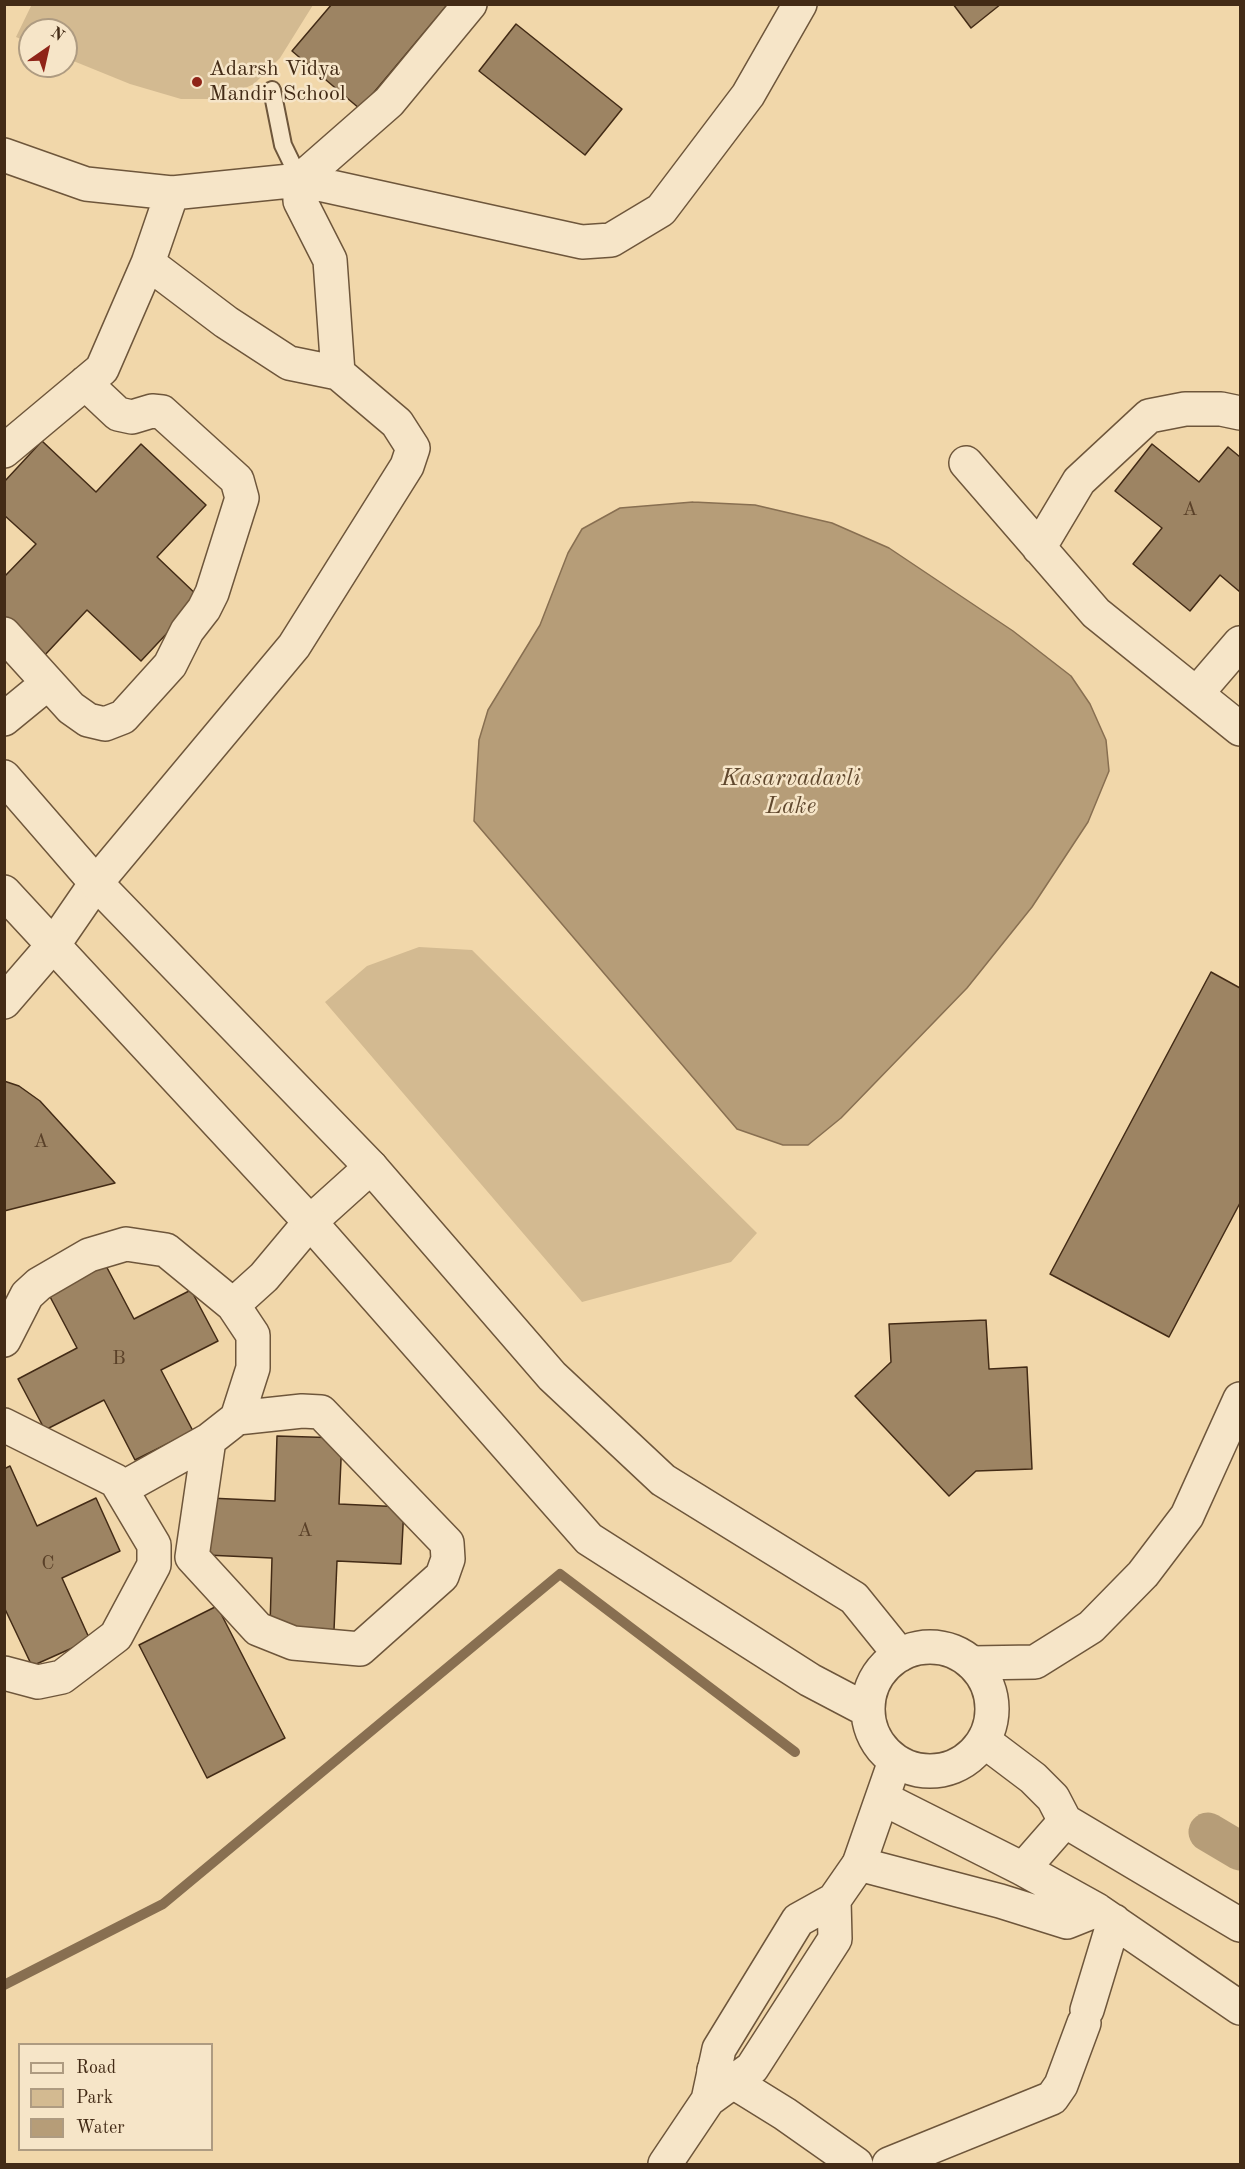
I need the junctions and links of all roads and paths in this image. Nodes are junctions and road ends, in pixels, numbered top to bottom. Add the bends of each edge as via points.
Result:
1 (470, 4) edge
2 (800, 4) edge
3 (272, 90) dead end
4 (4, 155) edge
5 (300, 180) junction
6 (172, 193) junction
7 (148, 263) junction
8 (338, 373) junction
9 (85, 383) junction
10 (1240, 413) edge
11 (4, 451) edge
12 (966, 463) dead end
13 (1039, 548) junction
14 (4, 634) edge
15 (1240, 643) edge
16 (48, 683) junction
17 (1197, 693) junction
18 (4, 719) edge
19 (1240, 729) edge
20 (4, 777) edge
21 (96, 883) junction
22 (4, 892) edge
23 (54, 944) junction
24 (4, 1002) edge
25 (371, 1167) junction
26 (310, 1222) junction
27 (16, 1293) edge
28 (233, 1305) junction
29 (4, 1340) edge
30 (1240, 1400) edge
31 (237, 1418) junction
32 (4, 1425) edge
33 (209, 1440) junction
34 (121, 1489) junction
35 (192, 1557) junction
36 (154, 1565) junction
37 (900, 1654) junction
38 (972, 1664) junction
39 (4, 1673) edge
40 (867, 1710) junction
41 (984, 1741) junction
42 (895, 1761) junction
43 (884, 1799) junction
44 (1065, 1821) junction
45 (859, 1864) junction
46 (1023, 1869) junction
47 (1105, 1916) junction
48 (1240, 1925) edge
49 (1240, 2008) edge
50 (719, 2084) junction
51 (665, 2164) edge
52 (856, 2164) edge
53 (889, 2164) edge

1 - 5 street via 388,102
2 - 5 street via 748,95 661,210 611,240 582,242
3 - 5 lane via 283,145
4 - 6 street via 86,184
5 - 6 street
5 - 8 street via 300,201 330,260
6 - 7 street
7 - 8 street via 226,322 289,363
7 - 9 street via 102,369
8 - 21 street via 397,423 413,448 408,466 294,646
9 - 11 street
9 - 16 street via 118,414 132,417 162,412 237,480 242,498 204,609 170,664 123,717 105,724 88,720
10 - 13 street via 1185,410 1149,416 1079,481
12 - 13 street
13 - 17 street via 1096,613
14 - 16 street
15 - 17 street
16 - 18 street
17 - 19 street
20 - 21 street
21 - 23 street
21 - 25 street
22 - 23 street
23 - 24 street
23 - 26 street
25 - 26 street
25 - 37 street via 552,1376 636,1458 663,1480 854,1598
26 - 28 street via 264,1277
26 - 40 street via 589,1539 810,1680
27 - 28 street via 89,1256 126,1244 166,1250
27 - 29 street
28 - 31 street via 253,1335 253,1368
30 - 38 street via 1187,1516 1143,1574 1091,1627 1035,1662
31 - 33 street
31 - 35 street via 321,1412 447,1543 448,1559 442,1576 360,1648 293,1643 258,1629
32 - 34 street via 116,1481
33 - 34 street
33 - 35 street
34 - 36 street via 154,1545
35 - 36 street
36 - 39 street via 116,1636 62,1677 38,1682
37 - 38 street via 934,1647 954,1652
37 - 40 street via 879,1672 870,1689
38 - 41 street via 985,1680 992,1700 991,1721
40 - 42 street via 875,1738
41 - 42 street via 970,1757 953,1767 913,1769
41 - 44 street via 1033,1778 1053,1798
42 - 43 street
43 - 45 street
43 - 46 street
44 - 46 street
44 - 48 street
45 - 47 street via 1067,1922
45 - 50 street via 834,1900 798,1920 719,2049
46 - 47 street
47 - 49 street
47 - 53 street via 1085,2016 1052,2098
50 - 51 street
50 - 52 street

